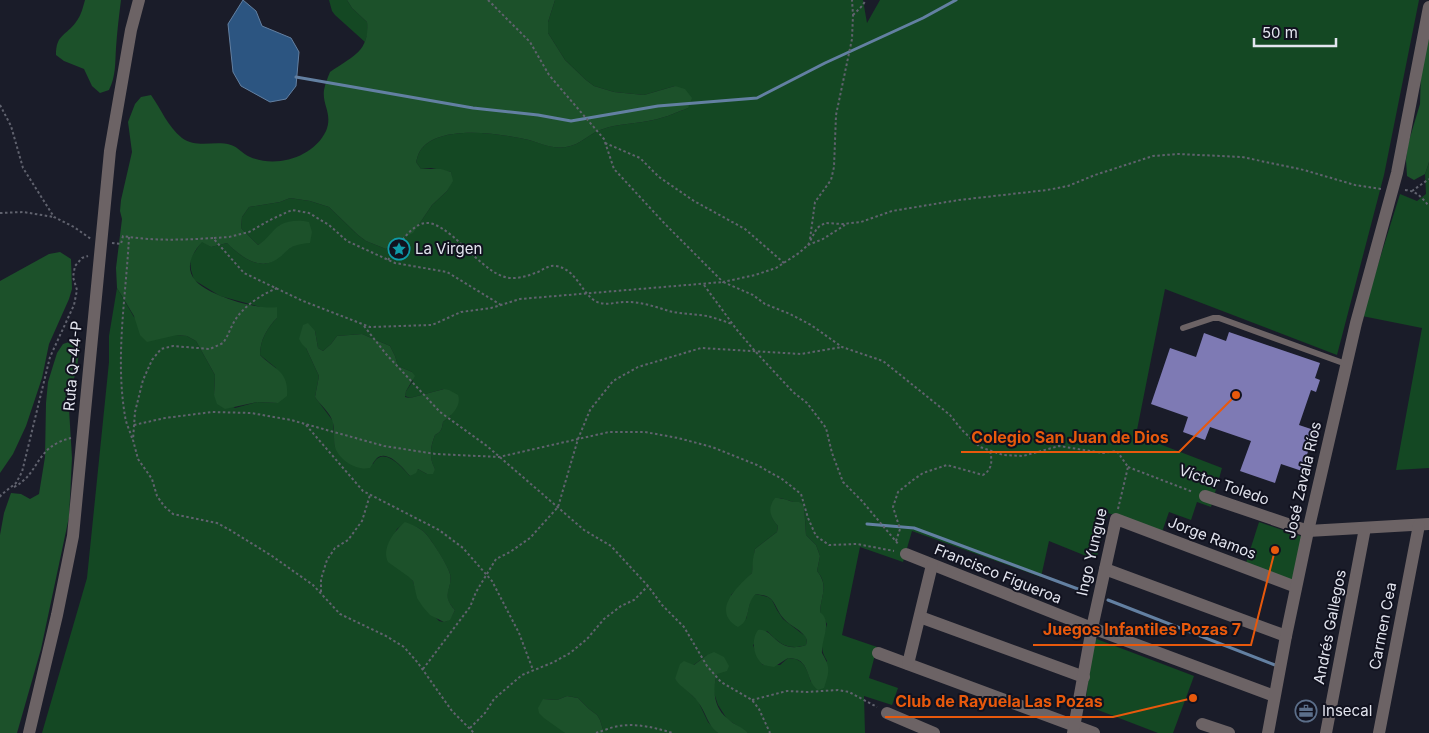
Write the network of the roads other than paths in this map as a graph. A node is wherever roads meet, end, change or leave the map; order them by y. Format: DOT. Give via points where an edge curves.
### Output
graph roads {
  1 [pos="139,0"];
  2 [pos="1429,7"];
  3 [pos="1182,328"];
  4 [pos="1346,364"];
  5 [pos="1205,496"];
  6 [pos="1116,519"];
  7 [pos="1424,524"];
  8 [pos="1365,528"];
  9 [pos="1308,532"];
  10 [pos="906,554"];
  11 [pos="932,565"];
  12 [pos="1105,569"];
  13 [pos="1296,588"];
  14 [pos="920,616"];
  15 [pos="1092,628"];
  16 [pos="1286,636"];
  17 [pos="878,654"];
  18 [pos="908,664"];
  19 [pos="1084,677"];
  20 [pos="1274,696"];
  21 [pos="887,713"];
  22 [pos="1202,724"];
  23 [pos="1074,729"];
  24 [pos="932,732"];
  25 [pos="29,733"];
  26 [pos="1094,733"];
  27 [pos="1229,733"];
  28 [pos="1268,733"];
  29 [pos="1326,733"];
  30 [pos="1379,733"];
  1 -- 25 [label="street, Ruta Q-44-P" via="110,152 73,536 58,615"];
  2 -- 4 [label="street, José Zavala Ríos" via="1392,189"];
  3 -- 4 [label="lane" via="1219,318"];
  4 -- 9 [label="street, José Zavala Ríos"];
  5 -- 9 [label="street, Víctor Toledo"];
  6 -- 12 [label="street, Ingo Yungue"];
  6 -- 13 [label="street, Jorge Ramos"];
  7 -- 8 [label="street, Víctor Toledo"];
  7 -- 30 [label="street, Carmen Cea"];
  8 -- 9 [label="street, Víctor Toledo"];
  8 -- 29 [label="street, Andrés Gallegos"];
  9 -- 13 [label="street, José Zavala Ríos"];
  10 -- 11 [label="street, Francisco Figueroa"];
  11 -- 14 [label="street"];
  11 -- 15 [label="street, Francisco Figueroa"];
  12 -- 15 [label="street, Ingo Yungue"];
  12 -- 16 [label="street"];
  13 -- 16 [label="street, José Zavala Ríos"];
  14 -- 18 [label="street"];
  14 -- 19 [label="street"];
  15 -- 19 [label="street, Ingo Yungue"];
  15 -- 20 [label="street, Francisco Figueroa"];
  16 -- 20 [label="street, José Zavala Ríos"];
  17 -- 18 [label="street"];
  18 -- 23 [label="street"];
  19 -- 23 [label="street, Ingo Yungue"];
  20 -- 28 [label="street, José Zavala Ríos"];
  21 -- 24 [label="street"];
  22 -- 27 [label="street"];
  23 -- 26 [label="street"];
}
